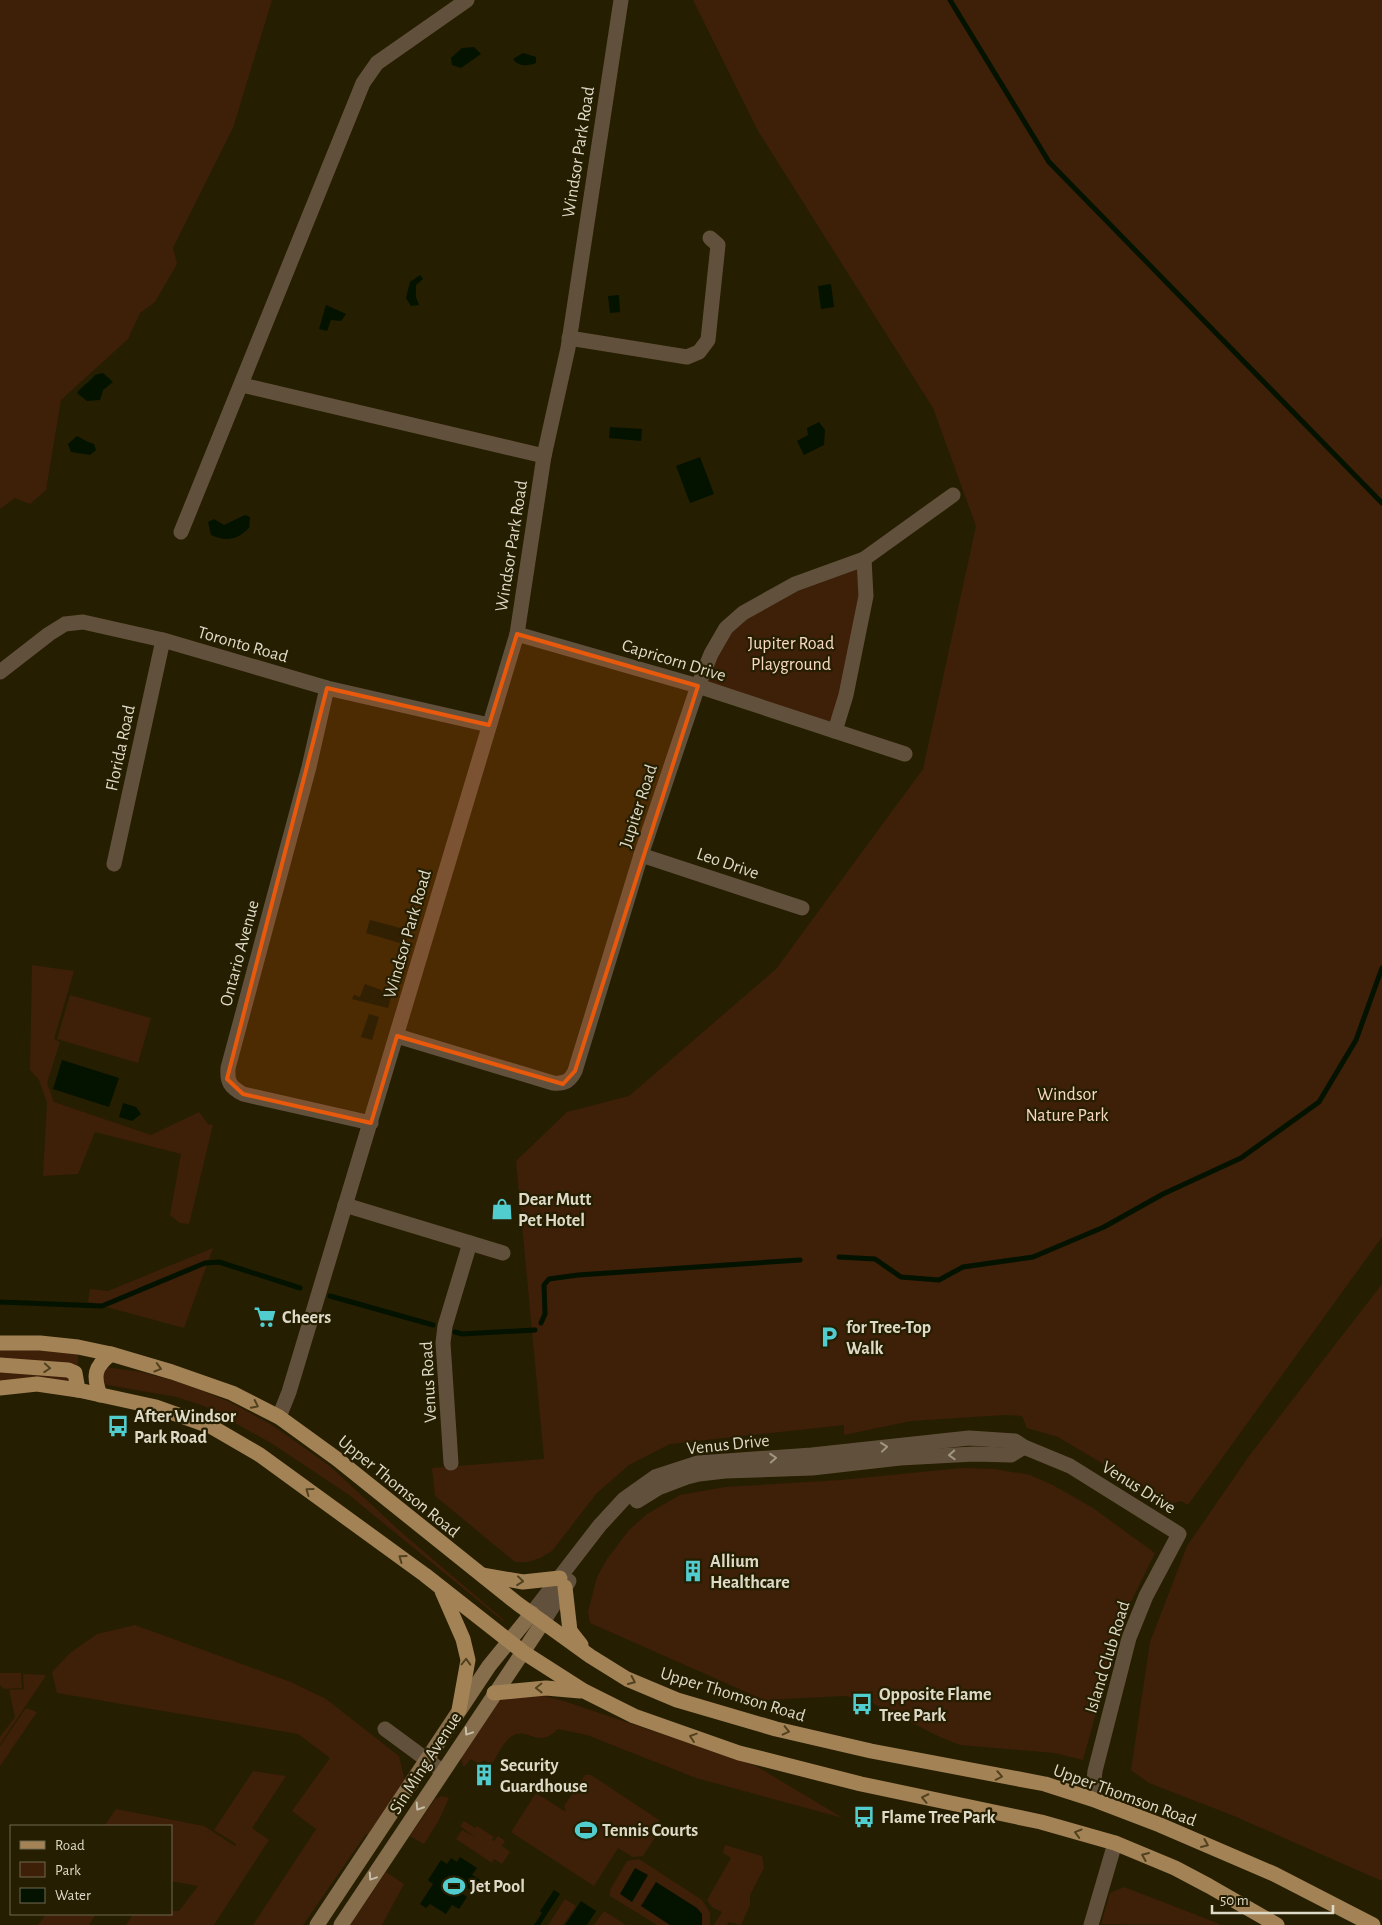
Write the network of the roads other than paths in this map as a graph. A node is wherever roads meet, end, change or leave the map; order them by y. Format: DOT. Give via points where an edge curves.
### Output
graph roads {
  1 [pos="467,0"];
  2 [pos="621,0"];
  3 [pos="710,238"];
  4 [pos="569,338"];
  5 [pos="242,385"];
  6 [pos="544,456"];
  7 [pos="952,495"];
  8 [pos="181,532"];
  9 [pos="864,559"];
  10 [pos="517,634"];
  11 [pos="163,640"];
  12 [pos="0,672"];
  13 [pos="698,686"];
  14 [pos="327,688"];
  15 [pos="489,725"];
  16 [pos="835,731"];
  17 [pos="905,754"];
  18 [pos="642,855"];
  19 [pos="114,864"];
  20 [pos="802,908"];
  21 [pos="397,1036"];
  22 [pos="371,1123"];
  23 [pos="345,1205"];
  24 [pos="470,1243"];
  25 [pos="503,1253"];
  26 [pos="0,1343"];
  27 [pos="111,1354"];
  28 [pos="0,1365"];
  29 [pos="0,1388"];
  30 [pos="78,1390"];
  31 [pos="100,1395"];
  32 [pos="279,1416"];
  33 [pos="452,1464"];
  34 [pos="1179,1534"];
  35 [pos="481,1575"];
  36 [pos="562,1583"];
  37 [pos="440,1588"];
  38 [pos="537,1618"];
  39 [pos="510,1642"];
  40 [pos="523,1652"];
  41 [pos="590,1656"];
  42 [pos="584,1691"];
  43 [pos="494,1693"];
  44 [pos="459,1710"];
  45 [pos="385,1729"];
  46 [pos="427,1760"];
  47 [pos="442,1771"];
  48 [pos="1092,1798"];
  49 [pos="1115,1843"];
  50 [pos="317,1925"];
  51 [pos="341,1925"];
  52 [pos="1091,1925"];
  53 [pos="1277,1925"];
  54 [pos="1373,1925"];
  1 -- 5 [label="street" via="377,63 369,73"];
  2 -- 4 [label="street, Windsor Park Road"];
  3 -- 4 [label="street" via="718,245 708,340 699,352 687,357"];
  4 -- 6 [label="street, Windsor Park Road"];
  5 -- 6 [label="street"];
  5 -- 8 [label="street"];
  6 -- 10 [label="street, Windsor Park Road"];
  7 -- 9 [label="street, Jupiter Road"];
  9 -- 13 [label="street, Jupiter Road" via="795,584 743,613 726,628"];
  9 -- 16 [label="street" via="866,596 846,695"];
  10 -- 13 [label="street, Capricorn Drive"];
  10 -- 15 [label="street, Windsor Park Road"];
  11 -- 12 [label="street, Toronto Road" via="83,622 66,624"];
  11 -- 14 [label="street, Toronto Road"];
  11 -- 19 [label="street, Florida Road"];
  13 -- 16 [label="street, Capricorn Drive"];
  13 -- 18 [label="street, Jupiter Road"];
  14 -- 15 [label="street, Toronto Road"];
  14 -- 22 [label="street, Ontario Avenue" via="227,1079 243,1094"];
  15 -- 21 [label="street, Windsor Park Road"];
  16 -- 17 [label="street, Capricorn Drive"];
  18 -- 20 [label="street, Leo Drive"];
  18 -- 21 [label="street, Jupiter Road" via="570,1080 563,1084 553,1083"];
  21 -- 22 [label="street, Windsor Park Road"];
  22 -- 23 [label="street, Windsor Park Road"];
  23 -- 24 [label="street"];
  23 -- 32 [label="street, Windsor Park Road"];
  24 -- 25 [label="street"];
  24 -- 33 [label="street, Venus Road" via="445,1326 443,1343"];
  26 -- 27 [label="main road, Upper Thomson Road" via="40,1342"];
  27 -- 31 [label="main road" via="96,1371"];
  27 -- 32 [label="main road, Upper Thomson Road, one-way" via="232,1393"];
  28 -- 30 [label="main road, one-way" via="68,1370 75,1373"];
  29 -- 30 [label="main road" via="37,1384"];
  30 -- 31 [label="main road"];
  37 -- 31 [label="main road, one-way" via="260,1455 212,1427 156,1407"];
  32 -- 35 [label="main road, Upper Thomson Road"];
  34 -- 36 [label="street, Venus Drive" via="1070,1466 1015,1441 969,1438 812,1455 698,1463 655,1477 600,1525"];
  34 -- 48 [label="street, Island Club Road" via="1146,1596 1129,1638 1095,1771"];
  35 -- 36 [label="main road, one-way" via="523,1582"];
  35 -- 38 [label="main road, Upper Thomson Road"];
  36 -- 38 [label="street, Venus Drive"];
  36 -- 41 [label="main road" via="570,1630"];
  37 -- 39 [label="main road"];
  44 -- 37 [label="main road, one-way" via="468,1660 463,1639"];
  38 -- 39 [label="main road, Venus Drive"];
  38 -- 40 [label="main road, Sin Ming Avenue"];
  38 -- 41 [label="main road, Upper Thomson Road"];
  39 -- 40 [label="main road"];
  39 -- 44 [label="main road, Sin Ming Avenue"];
  40 -- 42 [label="main road"];
  40 -- 43 [label="main road, Sin Ming Avenue"];
  41 -- 48 [label="main road, Upper Thomson Road, one-way" via="627,1678 676,1700 776,1729 871,1751 1045,1784"];
  42 -- 43 [label="main road, one-way" via="546,1688"];
  49 -- 42 [label="main road, one-way" via="1041,1822 861,1784 739,1753 634,1716"];
  43 -- 47 [label="main road, Sin Ming Avenue, one-way"];
  44 -- 46 [label="main road, Sin Ming Avenue"];
  45 -- 46 [label="street"];
  46 -- 47 [label="street"];
  46 -- 50 [label="main road, Sin Ming Avenue"];
  47 -- 51 [label="main road, Sin Ming Avenue, one-way"];
  48 -- 54 [label="main road, Upper Thomson Road, one-way" via="1274,1874"];
  49 -- 52 [label="street"];
  53 -- 49 [label="main road, one-way" via="1183,1873"];
}
